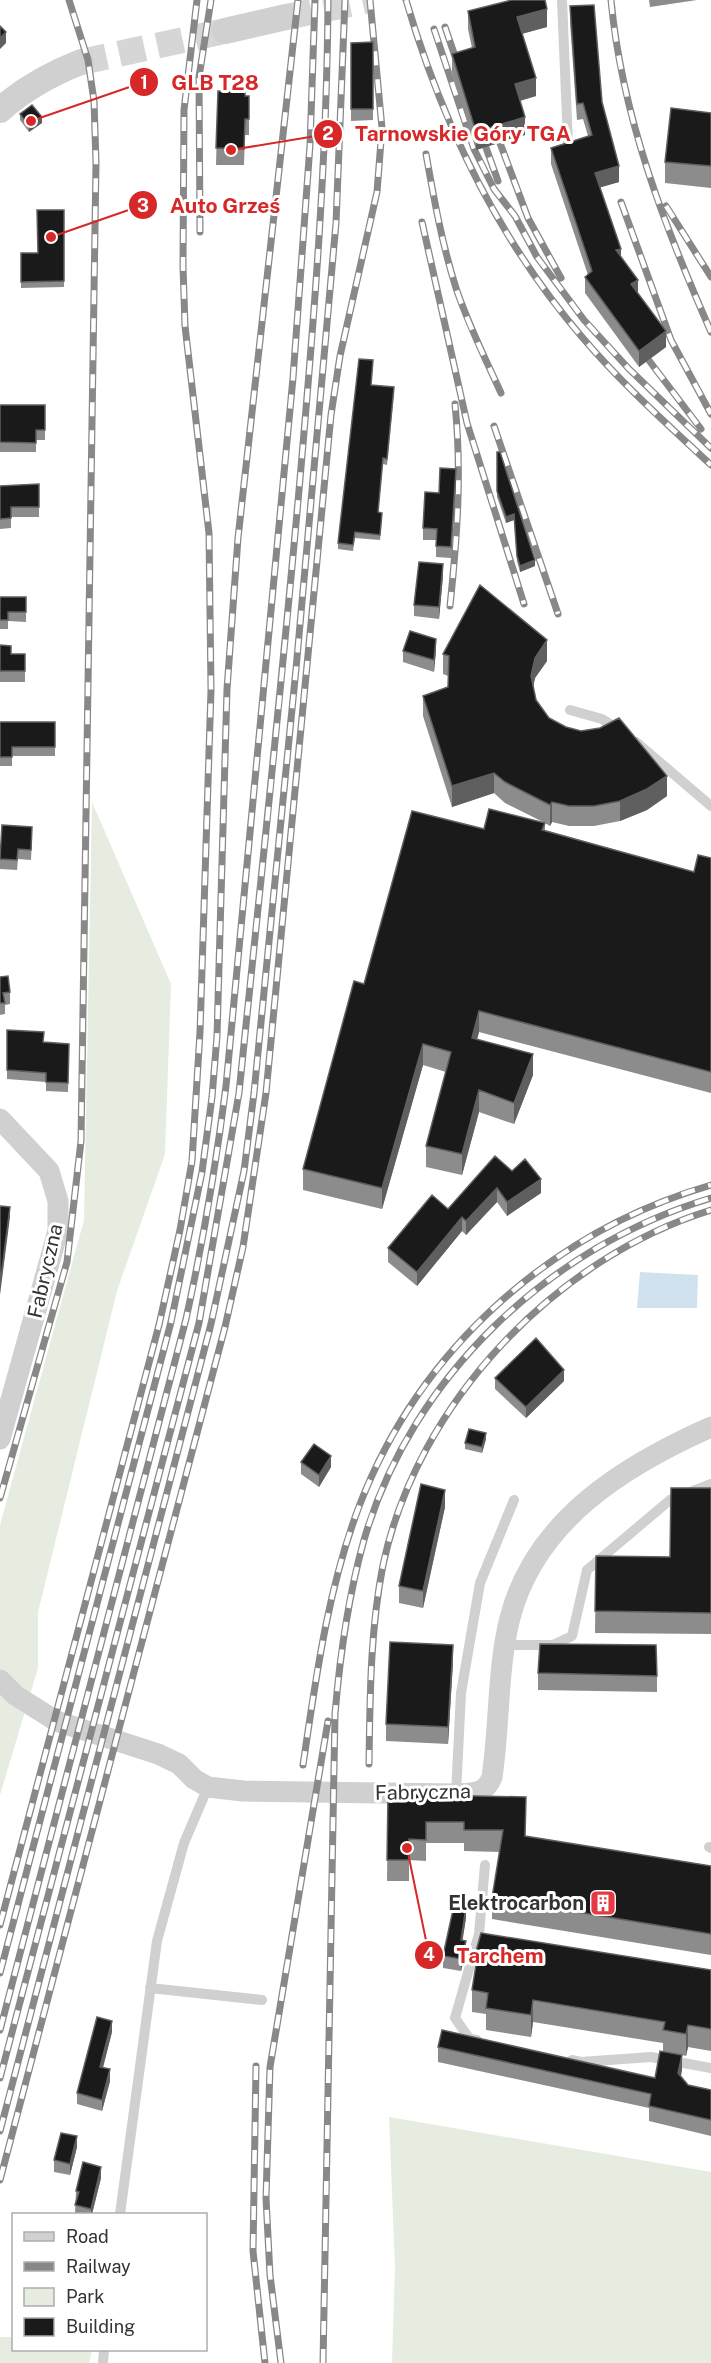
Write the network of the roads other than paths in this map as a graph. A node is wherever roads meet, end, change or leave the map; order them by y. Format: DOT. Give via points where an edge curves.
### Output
graph roads {
  1 [pos="562,0"];
  2 [pos="286,17"];
  3 [pos="225,31"];
  4 [pos="81,62"];
  5 [pos="0,110"];
  6 [pos="568,143"];
  7 [pos="570,710"];
  8 [pos="711,806"];
  9 [pos="0,1119"];
  10 [pos="711,1427"];
  11 [pos="0,1438"];
  12 [pos="711,1484"];
  13 [pos="514,1500"];
  14 [pos="506,1645"];
  15 [pos="0,1680"];
  16 [pos="208,1787"];
  17 [pos="456,1794"];
  18 [pos="485,1865"];
  19 [pos="479,1934"];
  20 [pos="490,1936"];
  21 [pos="150,1988"];
  22 [pos="262,2000"];
  23 [pos="491,2043"];
  24 [pos="558,2057"];
  25 [pos="711,2068"];
  26 [pos="120,2213"];
  1 -- 6 [label="lane"];
  2 -- 3 [label="street"];
  4 -- 5 [label="street" via="49,74"];
  7 -- 8 [label="lane" via="602,719 632,738"];
  9 -- 11 [label="street, Fabryczna" via="49,1171 58,1201 58,1231"];
  10 -- 14 [label="street, Fabryczna" via="639,1461 595,1492 567,1519 543,1548 523,1582 510,1618"];
  12 -- 14 [label="lane" via="670,1500 587,1570 572,1636 553,1645"];
  13 -- 17 [label="lane" via="480,1583 461,1693"];
  14 -- 17 [label="street, Fabryczna" via="492,1777 483,1790"];
  15 -- 16 [label="street" via="34,1709 56,1721 158,1754 179,1764"];
  16 -- 17 [label="street, Fabryczna" via="243,1791"];
  16 -- 21 [label="lane" via="184,1843 157,1941"];
  18 -- 19 [label="lane"];
  19 -- 20 [label="lane"];
  19 -- 23 [label="lane" via="455,2018 469,2038"];
  21 -- 22 [label="lane"];
  21 -- 26 [label="lane"];
  24 -- 25 [label="lane" via="581,2062 651,2057"];
}
